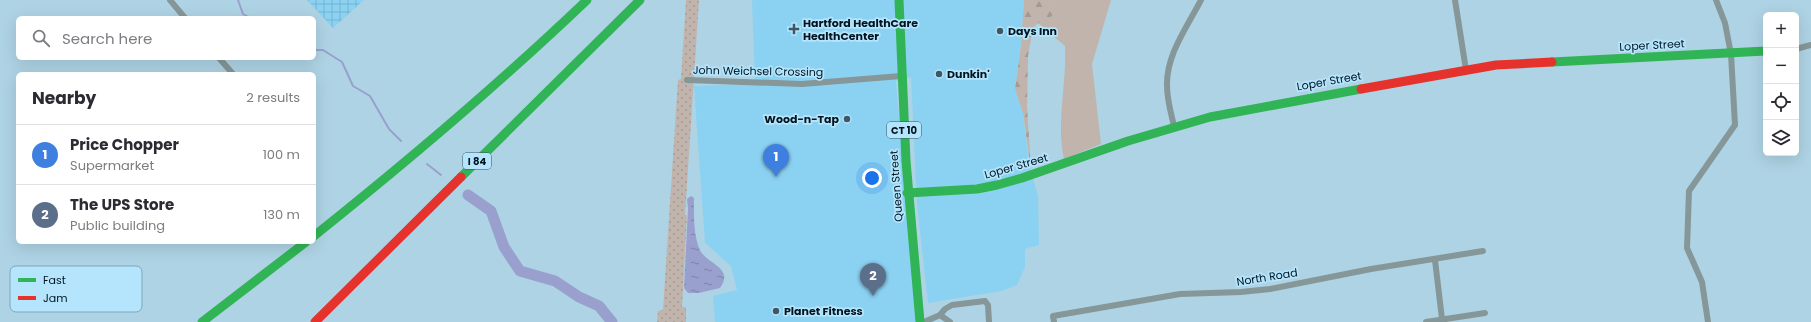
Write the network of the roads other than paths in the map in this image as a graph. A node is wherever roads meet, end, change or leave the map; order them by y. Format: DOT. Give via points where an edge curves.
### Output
graph roads {
  1 [pos="170,0"];
  2 [pos="587,0"];
  3 [pos="640,0"];
  4 [pos="899,0"];
  5 [pos="1201,0"];
  6 [pos="1455,0"];
  7 [pos="1716,0"];
  8 [pos="183,16"];
  9 [pos="1811,46"];
  10 [pos="1799,48"];
  11 [pos="1763,51"];
  12 [pos="1731,54"];
  13 [pos="221,60"];
  14 [pos="1466,70"];
  15 [pos="231,72"];
  16 [pos="901,76"];
  17 [pos="687,80"];
  18 [pos="1174,126"];
  19 [pos="907,193"];
  20 [pos="316,234"];
  21 [pos="303,244"];
  22 [pos="1483,251"];
  23 [pos="1435,260"];
  24 [pos="1485,313"];
  25 [pos="940,315"];
  26 [pos="1053,319"];
  27 [pos="1442,319"];
  28 [pos="202,322"];
  29 [pos="315,322"];
  30 [pos="920,322"];
  31 [pos="924,322"];
  32 [pos="950,322"];
  33 [pos="990,322"];
  34 [pos="1426,322"];
  35 [pos="1708,322"];
  1 -- 8 [label="street"];
  2 -- 20 [label="main road" via="441,132"];
  3 -- 29 [label="main road, I 84"];
  4 -- 16 [label="main road, Queen Street / CT 10"];
  5 -- 18 [label="street" via="1177,45 1169,68 1167,90"];
  6 -- 14 [label="street"];
  7 -- 12 [label="street" via="1725,23"];
  9 -- 10 [label="street"];
  11 -- 12 [label="main road, Loper Street"];
  12 -- 14 [label="main road, Loper Street" via="1496,65"];
  12 -- 35 [label="street" via="1735,125 1689,191 1686,248 1702,282"];
  13 -- 15 [label="street"];
  14 -- 18 [label="main road, Loper Street" via="1290,101"];
  16 -- 17 [label="street, John Weichsel Crossing" via="802,84"];
  16 -- 19 [label="main road, Queen Street / CT 10"];
  18 -- 19 [label="main road, Loper Street" via="1001,184 977,189"];
  19 -- 30 [label="main road, Queen Street / CT 10"];
  21 -- 28 [label="main road"];
  22 -- 23 [label="street, North Road"];
  23 -- 26 [label="street, North Road" via="1371,269 1270,289 1180,294"];
  23 -- 27 [label="street"];
  24 -- 27 [label="street"];
  25 -- 31 [label="street"];
  25 -- 32 [label="street"];
  25 -- 33 [label="street" via="952,305 985,300"];
  27 -- 34 [label="street"];
}
